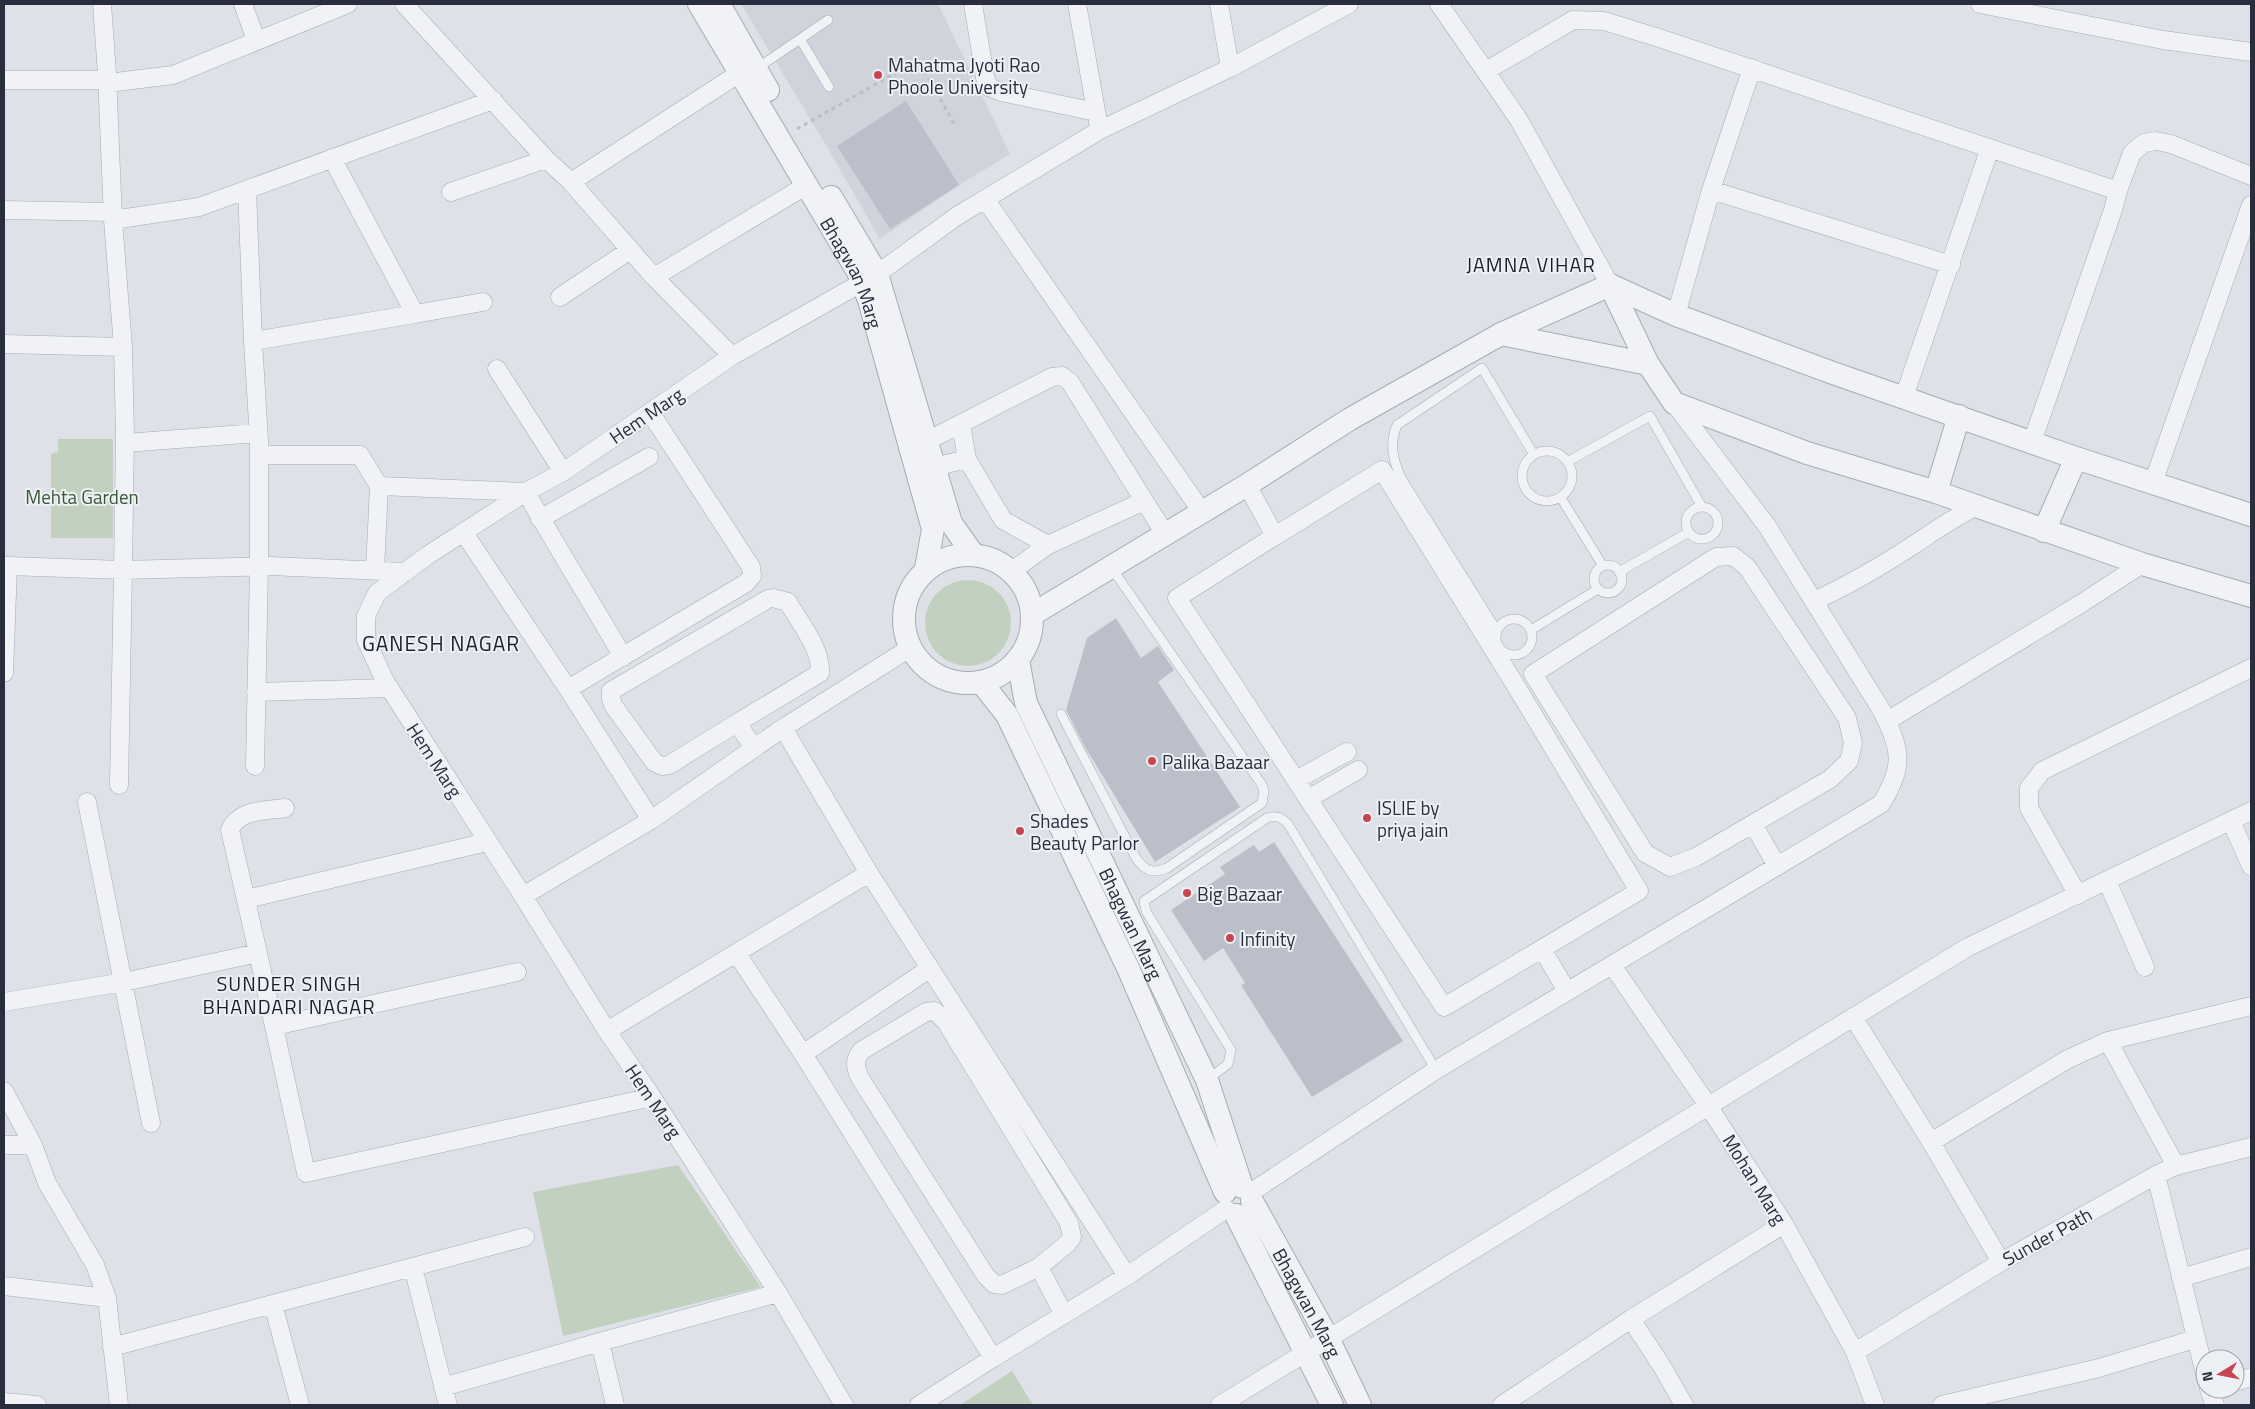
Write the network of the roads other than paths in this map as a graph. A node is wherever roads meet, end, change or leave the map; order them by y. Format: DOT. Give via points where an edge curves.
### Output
graph roads {
  1 [pos="102,4"];
  2 [pos="243,4"];
  3 [pos="348,4"];
  4 [pos="404,4"];
  5 [pos="699,4"];
  6 [pos="719,4"];
  7 [pos="973,4"];
  8 [pos="1077,4"];
  9 [pos="1219,4"];
  10 [pos="1439,4"];
  11 [pos="1980,4"];
  12 [pos="1344,5"];
  13 [pos="2056,11"];
  14 [pos="828,20"];
  15 [pos="800,39"];
  16 [pos="256,40"];
  17 [pos="2251,52"];
  18 [pos="750,68"];
  19 [pos="1230,68"];
  20 [pos="1752,68"];
  21 [pos="1486,71"];
  22 [pos="4,80"];
  23 [pos="107,81"];
  24 [pos="829,87"];
  25 [pos="493,100"];
  26 [pos="1096,112"];
  27 [pos="1100,130"];
  28 [pos="1990,148"];
  29 [pos="332,158"];
  30 [pos="546,159"];
  31 [pos="2251,176"];
  32 [pos="571,182"];
  33 [pos="807,185"];
  34 [pos="247,190"];
  35 [pos="1711,190"];
  36 [pos="2118,191"];
  37 [pos="451,192"];
  38 [pos="985,199"];
  39 [pos="2251,205"];
  40 [pos="4,210"];
  41 [pos="113,216"];
  42 [pos="630,250"];
  43 [pos="1951,265"];
  44 [pos="654,277"];
  45 [pos="870,278"];
  46 [pos="1610,285"];
  47 [pos="560,297"];
  48 [pos="483,302"];
  49 [pos="415,314"];
  50 [pos="1676,315"];
  51 [pos="1501,334"];
  52 [pos="253,341"];
  53 [pos="4,344"];
  54 [pos="123,346"];
  55 [pos="732,356"];
  56 [pos="1478,359"];
  57 [pos="1648,364"];
  58 [pos="497,369"];
  59 [pos="1904,397"];
  60 [pos="1674,403"];
  61 [pos="650,412"];
  62 [pos="1959,416"];
  63 [pos="961,424"];
  64 [pos="258,433"];
  65 [pos="927,441"];
  66 [pos="2032,442"];
  67 [pos="125,443"];
  68 [pos="1534,454"];
  69 [pos="259,455"];
  70 [pos="649,457"];
  71 [pos="2076,458"];
  72 [pos="967,459"];
  73 [pos="1568,462"];
  74 [pos="934,466"];
  75 [pos="563,472"];
  76 [pos="2153,483"];
  77 [pos="1247,485"];
  78 [pos="379,486"];
  79 [pos="526,492"];
  80 [pos="1936,492"];
  81 [pos="1561,498"];
  82 [pos="1144,501"];
  83 [pos="1702,506"];
  84 [pos="1975,507"];
  85 [pos="1202,512"];
  86 [pos="2251,515"];
  87 [pos="540,519"];
  88 [pos="2044,531"];
  89 [pos="1689,532"];
  90 [pos="464,533"];
  91 [pos="1165,534"];
  92 [pos="1275,536"];
  93 [pos="1048,545"];
  94 [pos="974,554"];
  95 [pos="2142,564"];
  96 [pos="6,566"];
  97 [pos="259,566"];
  98 [pos="1603,566"];
  99 [pos="1110,567"];
  100 [pos="926,568"];
  101 [pos="123,570"];
  102 [pos="375,570"];
  103 [pos="1012,571"];
  104 [pos="406,572"];
  105 [pos="1619,572"];
  106 [pos="1598,589"];
  107 [pos="2251,596"];
  108 [pos="1814,601"];
  109 [pos="1033,614"];
  110 [pos="1531,630"];
  111 [pos="1498,631"];
  112 [pos="910,648"];
  113 [pos="623,657"];
  114 [pos="1018,660"];
  115 [pos="2251,668"];
  116 [pos="4,672"];
  117 [pos="981,682"];
  118 [pos="389,688"];
  119 [pos="568,689"];
  120 [pos="256,692"];
  121 [pos="1061,714"];
  122 [pos="1887,721"];
  123 [pos="737,723"];
  124 [pos="783,728"];
  125 [pos="754,748"];
  126 [pos="1347,752"];
  127 [pos="255,766"];
  128 [pos="1358,770"];
  129 [pos="1296,780"];
  130 [pos="119,785"];
  131 [pos="1308,798"];
  132 [pos="88,802"];
  133 [pos="285,808"];
  134 [pos="2251,812"];
  135 [pos="651,820"];
  136 [pos="2231,821"];
  137 [pos="1753,824"];
  138 [pos="487,842"];
  139 [pos="1777,866"];
  140 [pos="2251,866"];
  141 [pos="869,873"];
  142 [pos="2107,881"];
  143 [pos="2078,895"];
  144 [pos="523,896"];
  145 [pos="247,899"];
  146 [pos="1542,949"];
  147 [pos="258,953"];
  148 [pos="737,954"];
  149 [pos="1612,965"];
  150 [pos="2145,967"];
  151 [pos="929,969"];
  152 [pos="517,972"];
  153 [pos="124,982"];
  154 [pos="1567,991"];
  155 [pos="4,1002"];
  156 [pos="2251,1006"];
  157 [pos="1853,1016"];
  158 [pos="275,1026"];
  159 [pos="607,1031"];
  160 [pos="2108,1042"];
  161 [pos="803,1054"];
  162 [pos="1436,1070"];
  163 [pos="1207,1080"];
  164 [pos="4,1091"];
  165 [pos="652,1097"];
  166 [pos="1709,1107"];
  167 [pos="151,1123"];
  168 [pos="1931,1142"];
  169 [pos="4,1145"];
  170 [pos="33,1145"];
  171 [pos="2251,1147"];
  172 [pos="2176,1166"];
  173 [pos="2156,1175"];
  174 [pos="1238,1199"];
  175 [pos="1784,1224"];
  176 [pos="525,1237"];
  177 [pos="2251,1257"];
  178 [pos="2001,1262"];
  179 [pos="413,1267"];
  180 [pos="1039,1267"];
  181 [pos="1127,1276"];
  182 [pos="2181,1278"];
  183 [pos="4,1286"];
  184 [pos="778,1293"];
  185 [pos="107,1298"];
  186 [pos="273,1304"];
  187 [pos="1064,1315"];
  188 [pos="1632,1319"];
  189 [pos="2195,1339"];
  190 [pos="1329,1340"];
  191 [pos="600,1342"];
  192 [pos="112,1347"];
  193 [pos="2198,1349"];
  194 [pos="1306,1351"];
  195 [pos="1855,1352"];
  196 [pos="993,1358"];
  197 [pos="443,1387"];
  198 [pos="1524,1400"];
  199 [pos="4,1402"];
  200 [pos="37,1405"];
  201 [pos="119,1405"];
  202 [pos="300,1405"];
  203 [pos="448,1405"];
  204 [pos="615,1405"];
  205 [pos="844,1405"];
  206 [pos="919,1405"];
  207 [pos="1220,1405"];
  208 [pos="1332,1405"];
  209 [pos="1360,1405"];
  210 [pos="1502,1405"];
  211 [pos="1684,1405"];
  212 [pos="1875,1405"];
  213 [pos="1942,1405"];
  1 -- 23 [label="street"];
  2 -- 16 [label="street"];
  3 -- 16 [label="street"];
  4 -- 25 [label="street"];
  5 -- 18 [label="street, Bhagwan Marg"];
  6 -- 18 [label="street, Bhagwan Marg"];
  7 -- 26 [label="street" via="989,87"];
  8 -- 26 [label="street"];
  9 -- 19 [label="street"];
  10 -- 21 [label="street"];
  11 -- 13 [label="street"];
  12 -- 19 [label="street, Hem Marg"];
  13 -- 17 [label="street" via="2163,40"];
  14 -- 15 [label="lane"];
  15 -- 18 [label="lane"];
  15 -- 24 [label="lane"];
  16 -- 23 [label="street" via="173,75"];
  18 -- 32 [label="street"];
  18 -- 33 [label="street, Bhagwan Marg"];
  18 -- 45 [label="street, Bhagwan Marg" via="792,132"];
  19 -- 27 [label="street, Hem Marg"];
  20 -- 21 [label="street" via="1604,21 1573,20"];
  20 -- 28 [label="street"];
  20 -- 35 [label="street"];
  21 -- 46 [label="street" via="1519,120"];
  22 -- 23 [label="street"];
  23 -- 41 [label="street"];
  25 -- 29 [label="street"];
  25 -- 30 [label="street"];
  26 -- 27 [label="street"];
  27 -- 38 [label="street, Hem Marg"];
  28 -- 36 [label="street"];
  28 -- 43 [label="street"];
  29 -- 34 [label="street"];
  29 -- 49 [label="street"];
  30 -- 32 [label="street"];
  30 -- 37 [label="street"];
  31 -- 36 [label="street" via="2156,141 2144,143 2132,153"];
  32 -- 42 [label="street"];
  33 -- 44 [label="street"];
  33 -- 45 [label="street, Bhagwan Marg"];
  34 -- 41 [label="street" via="198,207"];
  34 -- 52 [label="street"];
  35 -- 43 [label="street"];
  35 -- 50 [label="street"];
  36 -- 66 [label="street"];
  38 -- 45 [label="street, Hem Marg"];
  38 -- 85 [label="street"];
  39 -- 76 [label="street"];
  40 -- 41 [label="street"];
  41 -- 54 [label="street"];
  42 -- 44 [label="street"];
  42 -- 47 [label="street"];
  43 -- 59 [label="street"];
  44 -- 55 [label="street"];
  45 -- 55 [label="street, Hem Marg"];
  45 -- 65 [label="street, Bhagwan Marg"];
  45 -- 100 [label="street, Bhagwan Marg" via="870,300 934,529"];
  46 -- 50 [label="street"];
  46 -- 51 [label="street"];
  46 -- 57 [label="street"];
  48 -- 49 [label="street"];
  49 -- 52 [label="street"];
  50 -- 59 [label="street"];
  51 -- 56 [label="street"];
  51 -- 57 [label="street"];
  52 -- 64 [label="street"];
  53 -- 54 [label="street"];
  54 -- 67 [label="street"];
  55 -- 61 [label="street, Hem Marg"];
  56 -- 68 [label="lane"];
  56 -- 77 [label="street" via="1350,419"];
  56 -- 111 [label="lane" via="1398,425 1392,451 1401,478"];
  57 -- 60 [label="street"];
  58 -- 75 [label="street"];
  59 -- 62 [label="street"];
  60 -- 80 [label="street" via="1808,453"];
  60 -- 108 [label="street" via="1767,526"];
  61 -- 75 [label="street, Hem Marg"];
  61 -- 113 [label="street" via="751,567 752,576 746,583"];
  62 -- 66 [label="street"];
  62 -- 80 [label="street"];
  63 -- 65 [label="street"];
  63 -- 72 [label="street"];
  63 -- 82 [label="street" via="1052,377 1062,376 1070,382"];
  64 -- 67 [label="street"];
  64 -- 69 [label="street"];
  65 -- 74 [label="street, Bhagwan Marg"];
  66 -- 71 [label="street"];
  67 -- 101 [label="street"];
  68 -- 73 [label="lane" via="1548,451"];
  68 -- 81 [label="lane" via="1523,466 1525,490 1538,500"];
  69 -- 78 [label="street" via="360,455"];
  69 -- 97 [label="street"];
  70 -- 87 [label="street"];
  71 -- 76 [label="street"];
  71 -- 88 [label="street"];
  72 -- 74 [label="street"];
  72 -- 93 [label="street" via="1003,520"];
  73 -- 81 [label="lane" via="1571,485"];
  73 -- 83 [label="lane" via="1650,416"];
  74 -- 94 [label="street, Bhagwan Marg" via="951,523"];
  75 -- 79 [label="street, Hem Marg"];
  76 -- 86 [label="street"];
  77 -- 85 [label="street"];
  77 -- 92 [label="street"];
  78 -- 79 [label="street"];
  78 -- 102 [label="street"];
  79 -- 87 [label="street"];
  79 -- 90 [label="street, Hem Marg"];
  80 -- 84 [label="street"];
  81 -- 98 [label="lane"];
  82 -- 91 [label="street"];
  82 -- 93 [label="street"];
  83 -- 89 [label="lane" via="1687,517"];
  83 -- 89 [label="lane" via="1716,514 1717,530 1703,539"];
  84 -- 88 [label="street"];
  84 -- 108 [label="street"];
  85 -- 91 [label="street"];
  87 -- 113 [label="street"];
  88 -- 95 [label="street"];
  89 -- 105 [label="lane"];
  90 -- 104 [label="street, Hem Marg"];
  90 -- 119 [label="street"];
  91 -- 99 [label="street"];
  92 -- 129 [label="street" via="1177,598"];
  92 -- 146 [label="street" via="1382,470 1639,890"];
  93 -- 103 [label="street"];
  94 -- 100 [label="street" via="951,556"];
  94 -- 103 [label="street" via="987,556"];
  95 -- 107 [label="street"];
  95 -- 122 [label="street"];
  96 -- 101 [label="street"];
  96 -- 116 [label="street"];
  97 -- 101 [label="street"];
  97 -- 102 [label="street"];
  97 -- 120 [label="street"];
  98 -- 105 [label="lane" via="1610,565"];
  98 -- 106 [label="lane" via="1594,576"];
  99 -- 109 [label="street"];
  99 -- 121 [label="lane" via="1259,780 1264,791 1262,803 1168,868 1148,871 1136,858"];
  100 -- 112 [label="street" via="911,588 903,618"];
  101 -- 130 [label="street"];
  102 -- 104 [label="street"];
  103 -- 109 [label="street" via="1026,589"];
  104 -- 118 [label="street, Hem Marg" via="377,593 366,616 366,640"];
  105 -- 106 [label="lane" via="1622,581 1618,589 1610,593"];
  106 -- 110 [label="lane"];
  108 -- 122 [label="street"];
  109 -- 114 [label="street" via="1030,637"];
  110 -- 111 [label="lane" via="1524,622 1514,619 1503,622"];
  110 -- 111 [label="lane" via="1532,642 1518,654 1501,649 1496,637"];
  112 -- 117 [label="street" via="917,660 930,671 959,683"];
  112 -- 124 [label="street"];
  113 -- 119 [label="street"];
  114 -- 117 [label="street" via="1002,674"];
  114 -- 163 [label="street, Bhagwan Marg" via="1026,703"];
  115 -- 143 [label="street" via="2042,770 2029,788 2029,808"];
  117 -- 174 [label="street, Bhagwan Marg" via="1007,715"];
  118 -- 120 [label="street"];
  118 -- 138 [label="street, Hem Marg"];
  119 -- 135 [label="street"];
  120 -- 127 [label="street"];
  122 -- 139 [label="street" via="1898,752 1897,774 1881,804"];
  123 -- 123 [label="street" via="662,766 654,762 613,705 611,691 768,599 788,602 814,648 821,666 820,673"];
  123 -- 125 [label="street"];
  124 -- 125 [label="street"];
  124 -- 141 [label="street"];
  125 -- 135 [label="street"];
  126 -- 129 [label="street"];
  128 -- 131 [label="street"];
  129 -- 131 [label="street"];
  131 -- 146 [label="street" via="1444,1007"];
  132 -- 153 [label="street"];
  133 -- 145 [label="street" via="241,815 230,830"];
  134 -- 136 [label="street"];
  135 -- 144 [label="street"];
  136 -- 140 [label="street"];
  136 -- 142 [label="street"];
  137 -- 137 [label="street" via="1696,857 1670,867 1645,853 1533,674 1716,557 1733,556 1747,567 1847,718 1853,743 1849,761 1830,779"];
  137 -- 139 [label="street"];
  138 -- 144 [label="street, Hem Marg"];
  138 -- 145 [label="street"];
  139 -- 149 [label="street"];
  141 -- 148 [label="street"];
  141 -- 151 [label="street"];
  142 -- 143 [label="street"];
  142 -- 150 [label="street"];
  143 -- 157 [label="street" via="1968,947"];
  144 -- 159 [label="street, Hem Marg"];
  145 -- 147 [label="street"];
  146 -- 154 [label="street"];
  147 -- 153 [label="street"];
  147 -- 158 [label="street"];
  148 -- 159 [label="street"];
  148 -- 161 [label="street"];
  149 -- 154 [label="street"];
  149 -- 166 [label="street, Mohan Marg"];
  151 -- 161 [label="street"];
  151 -- 181 [label="street"];
  152 -- 158 [label="street"];
  153 -- 155 [label="street"];
  153 -- 167 [label="street"];
  154 -- 162 [label="street"];
  156 -- 160 [label="street"];
  157 -- 166 [label="street"];
  157 -- 168 [label="street"];
  158 -- 165 [label="street" via="306,1173"];
  159 -- 165 [label="street, Hem Marg"];
  160 -- 168 [label="street" via="2068,1059"];
  160 -- 172 [label="street"];
  161 -- 196 [label="street"];
  162 -- 163 [label="lane" via="1288,824 1273,816 1144,901 1146,911 1231,1050 1228,1064"];
  162 -- 174 [label="street"];
  163 -- 174 [label="street, Bhagwan Marg"];
  164 -- 170 [label="street"];
  165 -- 184 [label="street, Hem Marg"];
  166 -- 175 [label="street, Mohan Marg"];
  166 -- 190 [label="street"];
  168 -- 178 [label="street"];
  169 -- 170 [label="street"];
  170 -- 185 [label="street" via="48,1183 95,1265"];
  171 -- 172 [label="street, Sunder Path"];
  172 -- 173 [label="street, Sunder Path"];
  173 -- 178 [label="street, Sunder Path"];
  173 -- 182 [label="street"];
  174 -- 181 [label="street"];
  174 -- 190 [label="street, Bhagwan Marg"];
  174 -- 194 [label="street, Bhagwan Marg"];
  175 -- 188 [label="street"];
  175 -- 195 [label="street, Mohan Marg"];
  176 -- 179 [label="street"];
  177 -- 182 [label="street"];
  178 -- 195 [label="street, Sunder Path"];
  179 -- 186 [label="street"];
  179 -- 197 [label="street"];
  180 -- 180 [label="street" via="1002,1285 994,1284 986,1276 860,1078 855,1059 861,1051 926,1012 936,1011 946,1022 1068,1223 1072,1237"];
  180 -- 187 [label="street"];
  181 -- 187 [label="street"];
  182 -- 189 [label="street"];
  183 -- 185 [label="street"];
  184 -- 191 [label="street"];
  184 -- 205 [label="street, Hem Marg"];
  185 -- 192 [label="street"];
  186 -- 192 [label="street"];
  186 -- 202 [label="street"];
  187 -- 196 [label="street"];
  188 -- 198 [label="street"];
  188 -- 211 [label="street"];
  189 -- 193 [label="street"];
  189 -- 213 [label="street" via="2099,1368"];
  190 -- 194 [label="street"];
  190 -- 209 [label="street, Bhagwan Marg"];
  191 -- 197 [label="street"];
  191 -- 204 [label="street"];
  192 -- 201 [label="street"];
  194 -- 207 [label="street"];
  194 -- 208 [label="street, Bhagwan Marg"];
  195 -- 212 [label="street, Mohan Marg"];
  196 -- 206 [label="street"];
  197 -- 203 [label="street"];
  198 -- 210 [label="street"];
  199 -- 200 [label="street"];
}
